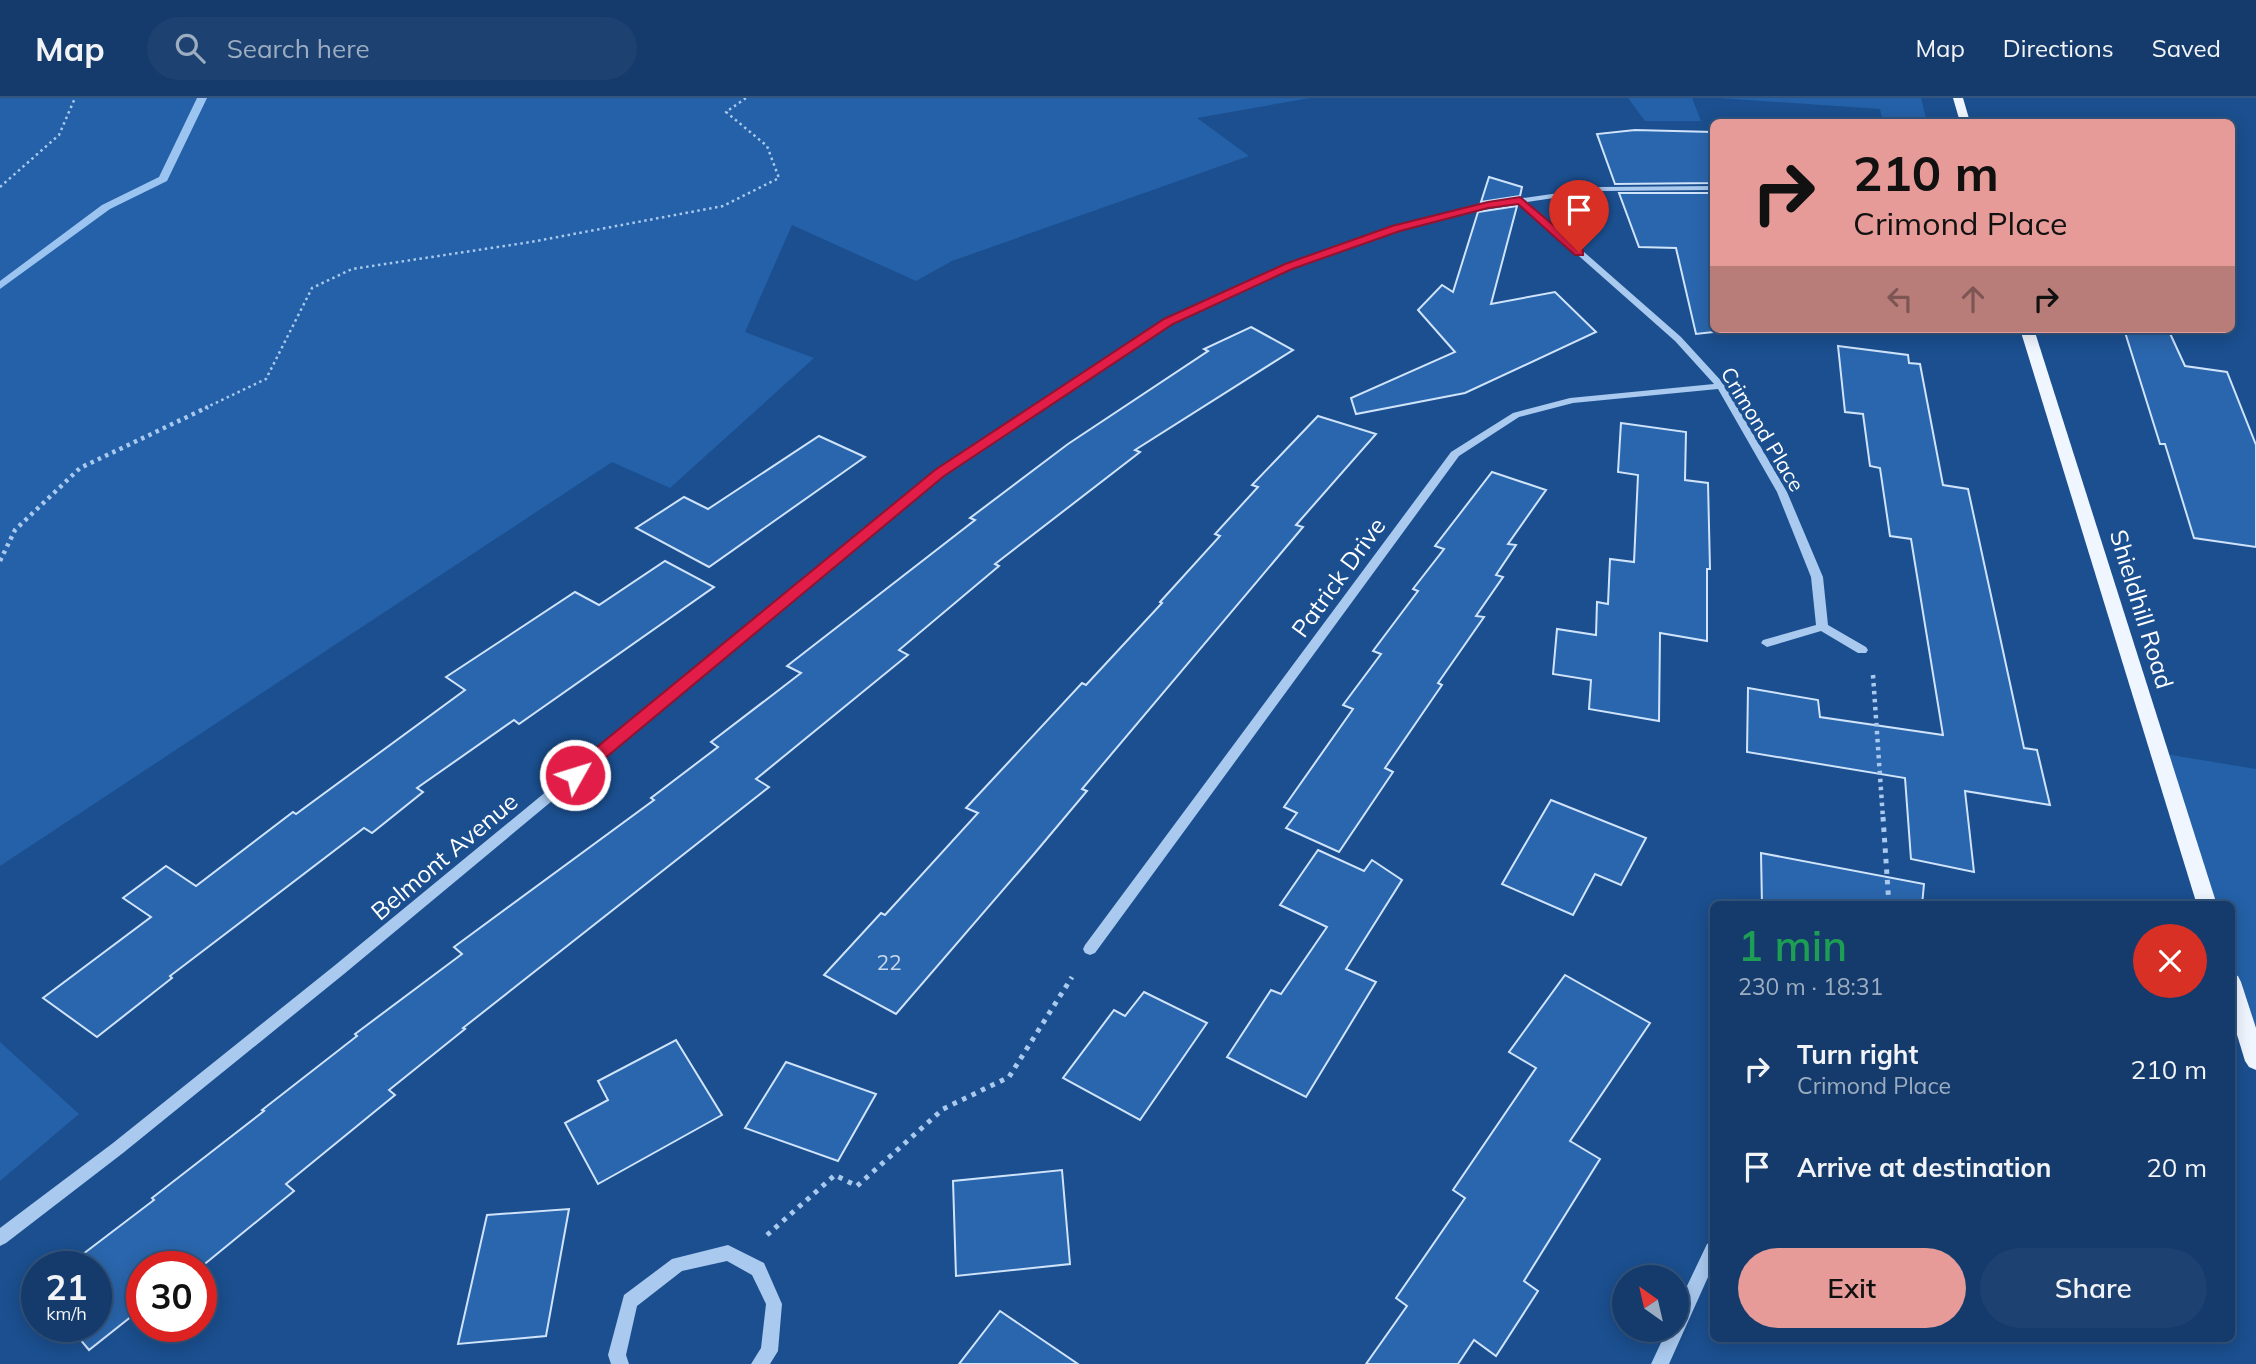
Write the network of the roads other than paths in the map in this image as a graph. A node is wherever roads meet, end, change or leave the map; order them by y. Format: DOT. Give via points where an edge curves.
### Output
graph roads {
  1 [pos="1958,98"];
  2 [pos="1964,119"];
  3 [pos="1710,188"];
  4 [pos="1520,200"];
  5 [pos="2028,333"];
  6 [pos="1721,386"];
  7 [pos="1822,627"];
  8 [pos="1768,642"];
  9 [pos="1862,649"];
  10 [pos="2206,901"];
  11 [pos="1090,949"];
  12 [pos="2235,995"];
  13 [pos="2256,1061"];
  14 [pos="0,1238"];
  15 [pos="1710,1255"];
  16 [pos="1689,1301"];
  17 [pos="1670,1342"];
  18 [pos="620,1364"];
  19 [pos="760,1364"];
  20 [pos="1660,1364"];
  1 -- 2 [label="main road"];
  3 -- 4 [label="street, Belmont Avenue" via="1601,189"];
  4 -- 6 [label="street, Crimond Place" via="1678,339"];
  4 -- 14 [label="street, Belmont Avenue" via="1396,229 1289,267 1168,321 940,473 339,970"];
  5 -- 10 [label="main road, Shieldhill Road"];
  6 -- 7 [label="street, Crimond Place" via="1782,492 1817,577"];
  6 -- 11 [label="street, Patrick Drive" via="1573,400 1516,415 1455,454"];
  7 -- 8 [label="street"];
  7 -- 9 [label="street"];
  12 -- 13 [label="main road"];
  15 -- 16 [label="street"];
  17 -- 20 [label="street"];
  18 -- 19 [label="street" via="617,1356 629,1301 678,1264 728,1253 758,1269 774,1304 769,1351"];
}
